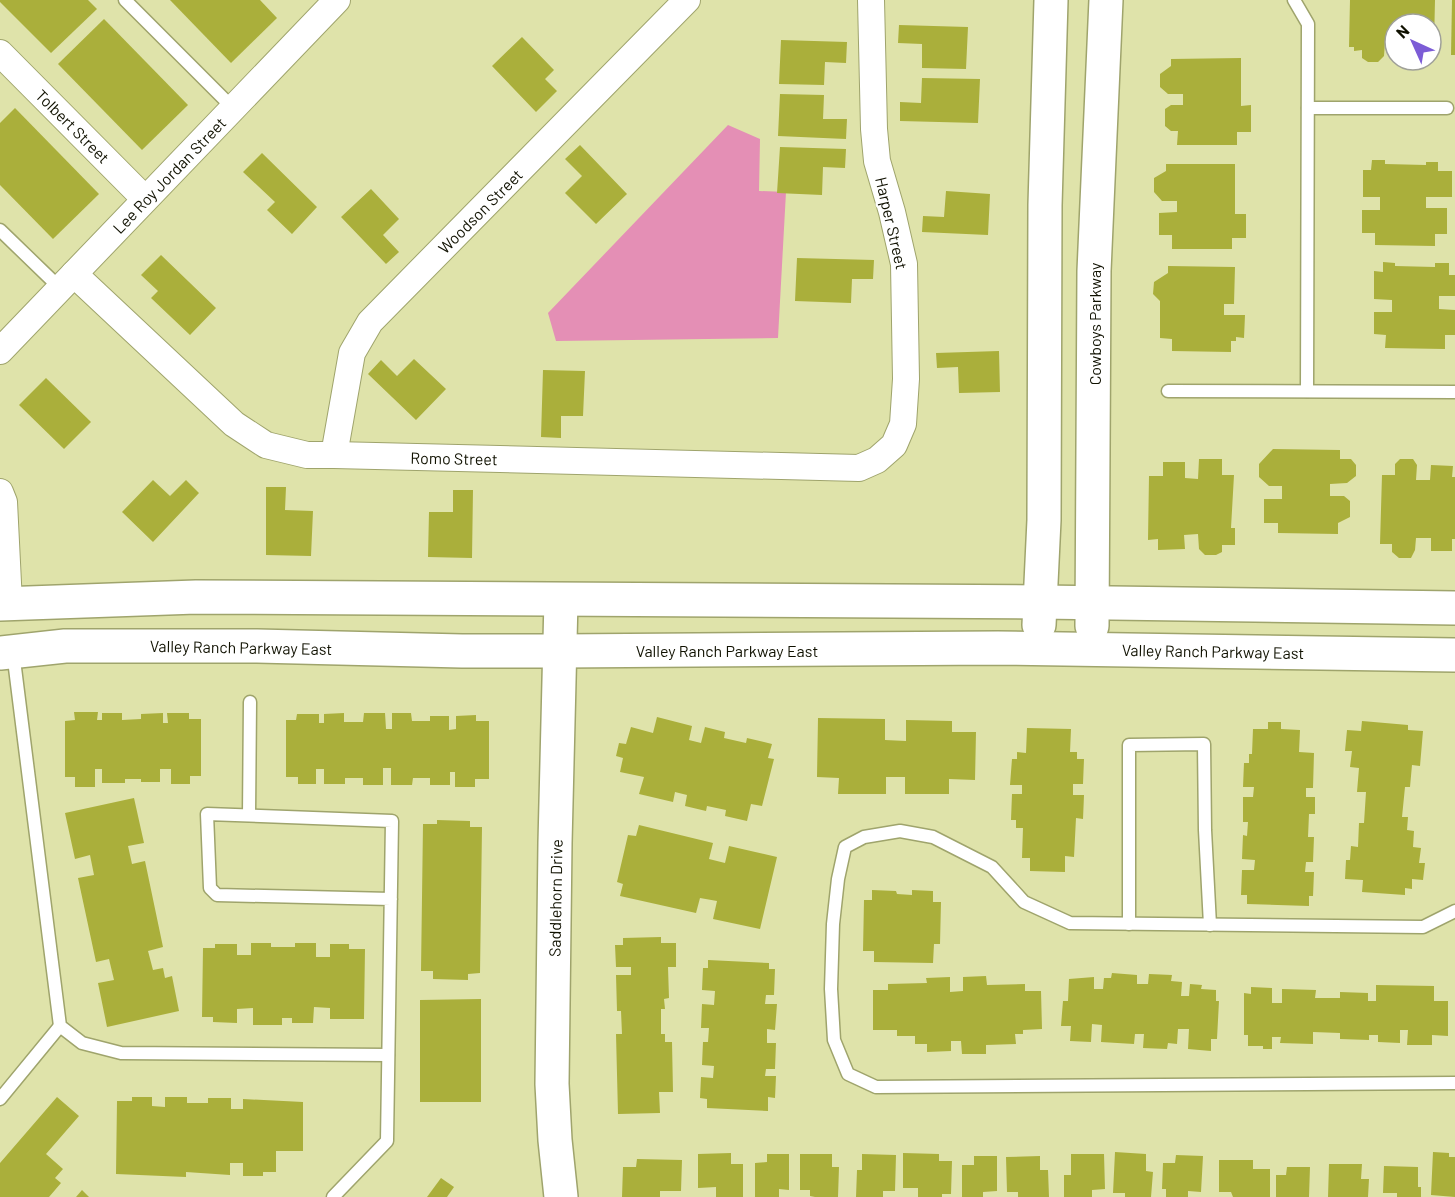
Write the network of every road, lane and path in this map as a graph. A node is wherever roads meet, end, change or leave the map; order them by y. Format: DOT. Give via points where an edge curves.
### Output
graph roads {
  1 [pos="125,0"];
  2 [pos="687,0"];
  3 [pos="871,0"];
  4 [pos="1051,0"];
  5 [pos="1106,0"];
  6 [pos="1294,0"];
  7 [pos="322,5"];
  8 [pos="0,53"];
  9 [pos="233,108"];
  10 [pos="1308,108"];
  11 [pos="1447,108"];
  12 [pos="145,199"];
  13 [pos="0,230"];
  14 [pos="1094,272"];
  15 [pos="1045,277"];
  16 [pos="67,281"];
  17 [pos="0,351"];
  18 [pos="1168,391"];
  19 [pos="1307,392"];
  20 [pos="1455,392"];
  21 [pos="894,445"];
  22 [pos="334,455"];
  23 [pos="0,492"];
  24 [pos="561,600"];
  25 [pos="1040,602"];
  26 [pos="4,603"];
  27 [pos="1092,603"];
  28 [pos="1455,608"];
  29 [pos="1040,648"];
  30 [pos="1093,649"];
  31 [pos="560,651"];
  32 [pos="6,652"];
  33 [pos="1455,655"];
  34 [pos="250,702"];
  35 [pos="249,815"];
  36 [pos="391,899"];
  37 [pos="1455,911"];
  38 [pos="1130,924"];
  39 [pos="1210,925"];
  40 [pos="60,1026"];
  41 [pos="388,1055"];
  42 [pos="1455,1083"];
  43 [pos="0,1099"];
  44 [pos="333,1197"];
  45 [pos="561,1197"];
  1 -- 9 [label="lane"];
  2 -- 22 [label="street, Woodson Street" via="370,322 352,353"];
  3 -- 21 [label="street, Harper Street" via="877,161 904,264 906,390 903,424"];
  4 -- 15 [label="main road"];
  5 -- 14 [label="main road, Cowboys Parkway"];
  6 -- 10 [label="lane" via="1308,24"];
  7 -- 9 [label="street, Lee Roy Jordan Street"];
  8 -- 12 [label="street, Tolbert Street"];
  9 -- 12 [label="street, Lee Roy Jordan Street"];
  10 -- 11 [label="lane"];
  10 -- 19 [label="lane"];
  12 -- 16 [label="street, Lee Roy Jordan Street"];
  13 -- 16 [label="lane"];
  14 -- 15 [label="main road"];
  14 -- 27 [label="main road, Cowboys Parkway"];
  15 -- 25 [label="main road"];
  16 -- 17 [label="street, Lee Roy Jordan Street"];
  16 -- 22 [label="street, Romo Street" via="234,423 266,445 307,455"];
  18 -- 19 [label="lane"];
  19 -- 20 [label="lane"];
  21 -- 22 [label="street, Romo Street" via="877,460 859,468"];
  23 -- 26 [label="street" via="4,502"];
  24 -- 25 [label="main road"];
  24 -- 26 [label="main road" via="196,597"];
  24 -- 31 [label="main road, Saddlehorn Drive"];
  25 -- 27 [label="main road"];
  25 -- 29 [label="main road"];
  26 -- 32 [label="main road"];
  27 -- 28 [label="main road"];
  27 -- 30 [label="main road, Cowboys Parkway"];
  29 -- 30 [label="main road, Valley Ranch Parkway East"];
  29 -- 31 [label="main road, Valley Ranch Parkway East"];
  30 -- 33 [label="main road, Valley Ranch Parkway East"];
  31 -- 32 [label="main road, Valley Ranch Parkway East" via="65,646"];
  31 -- 45 [label="main road, Saddlehorn Drive" via="552,1084"];
  32 -- 40 [label="lane"];
  34 -- 35 [label="lane"];
  35 -- 36 [label="lane" via="392,821"];
  35 -- 36 [label="lane" via="207,814 210,888 218,895"];
  36 -- 41 [label="lane"];
  37 -- 39 [label="lane" via="1424,927"];
  38 -- 39 [label="lane"];
  38 -- 39 [label="lane" via="1129,745 1204,744"];
  38 -- 42 [label="lane" via="1070,923 1024,902 992,867 933,837 900,831 864,837 845,847 833,924 831,989 834,1040 848,1074 876,1087"];
  40 -- 41 [label="lane" via="82,1043 121,1053"];
  40 -- 43 [label="lane"];
  41 -- 44 [label="lane" via="387,1141"];
}
